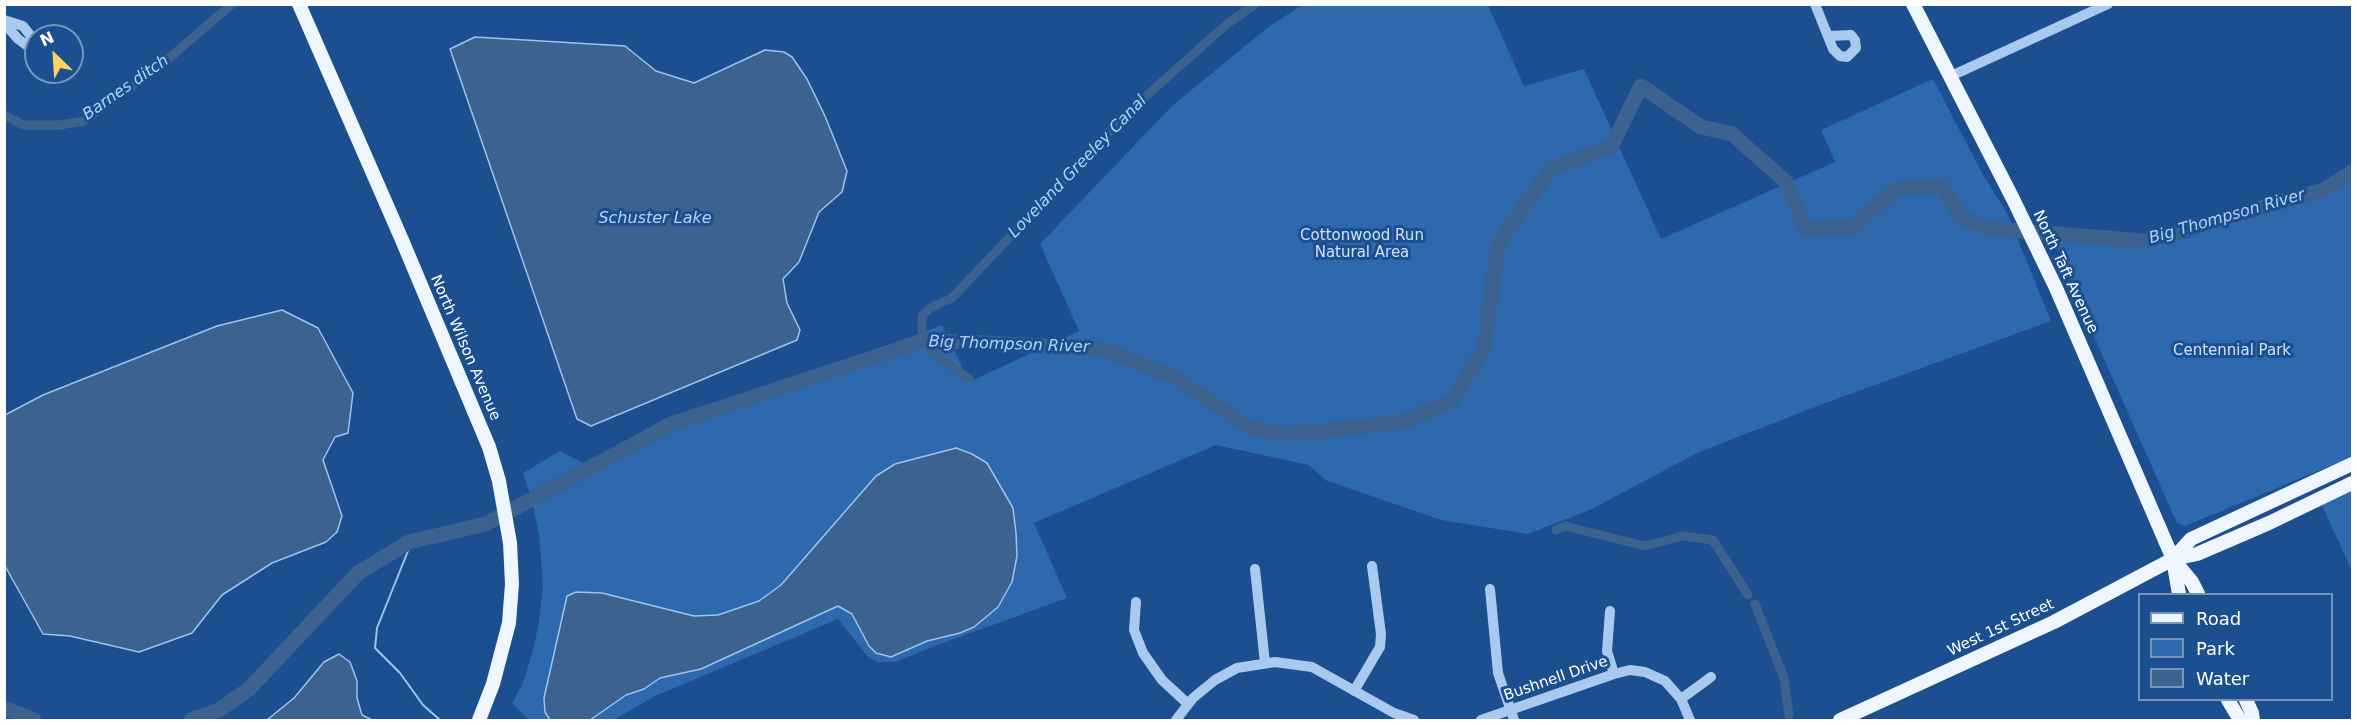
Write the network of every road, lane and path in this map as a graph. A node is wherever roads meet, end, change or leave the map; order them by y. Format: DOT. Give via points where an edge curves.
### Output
graph roads {
  1 [pos="298,4"];
  2 [pos="1815,4"];
  3 [pos="1913,4"];
  4 [pos="2108,4"];
  5 [pos="4,21"];
  6 [pos="1829,36"];
  7 [pos="24,43"];
  8 [pos="1951,76"];
  9 [pos="2352,464"];
  10 [pos="2352,483"];
  11 [pos="2173,559"];
  12 [pos="1372,566"];
  13 [pos="1255,569"];
  14 [pos="1490,589"];
  15 [pos="2179,593"];
  16 [pos="2198,593"];
  17 [pos="1136,602"];
  18 [pos="1610,611"];
  19 [pos="1265,663"];
  20 [pos="1614,674"];
  21 [pos="1711,677"];
  22 [pos="1354,691"];
  23 [pos="1681,699"];
  24 [pos="2229,701"];
  25 [pos="2247,701"];
  26 [pos="1188,704"];
  27 [pos="1512,715"];
  28 [pos="479,720"];
  29 [pos="1176,720"];
  30 [pos="1414,720"];
  31 [pos="1481,720"];
  32 [pos="1690,720"];
  33 [pos="1840,720"];
  34 [pos="2240,720"];
  35 [pos="2253,720"];
  1 -- 28 [label="main road, North Wilson Avenue" via="411,261 500,481 512,584 502,656"];
  2 -- 6 [label="street"];
  3 -- 8 [label="main road, North Taft Avenue"];
  4 -- 8 [label="street"];
  5 -- 7 [label="street"];
  8 -- 11 [label="main road, North Taft Avenue" via="2037,248"];
  9 -- 11 [label="main road, West 1st Street" via="2191,539"];
  10 -- 11 [label="main road, West 1st Street" via="2197,554"];
  11 -- 15 [label="main road"];
  11 -- 16 [label="main road"];
  11 -- 33 [label="main road, West 1st Street" via="2054,622"];
  12 -- 22 [label="street" via="1380,647"];
  13 -- 19 [label="street"];
  14 -- 27 [label="street" via="1498,673"];
  17 -- 26 [label="street" via="1134,630 1143,654 1162,680"];
  18 -- 20 [label="street" via="1607,651"];
  19 -- 22 [label="street" via="1312,667"];
  19 -- 26 [label="street" via="1238,668 1215,680"];
  20 -- 23 [label="street, Bushnell Drive" via="1630,670 1652,674 1665,681"];
  20 -- 27 [label="street, Bushnell Drive"];
  21 -- 23 [label="street"];
  22 -- 30 [label="street"];
  23 -- 32 [label="street, Bushnell Drive"];
  24 -- 34 [label="main road"];
  25 -- 35 [label="main road"];
  26 -- 29 [label="street"];
  27 -- 31 [label="street, Bushnell Drive"];
}
